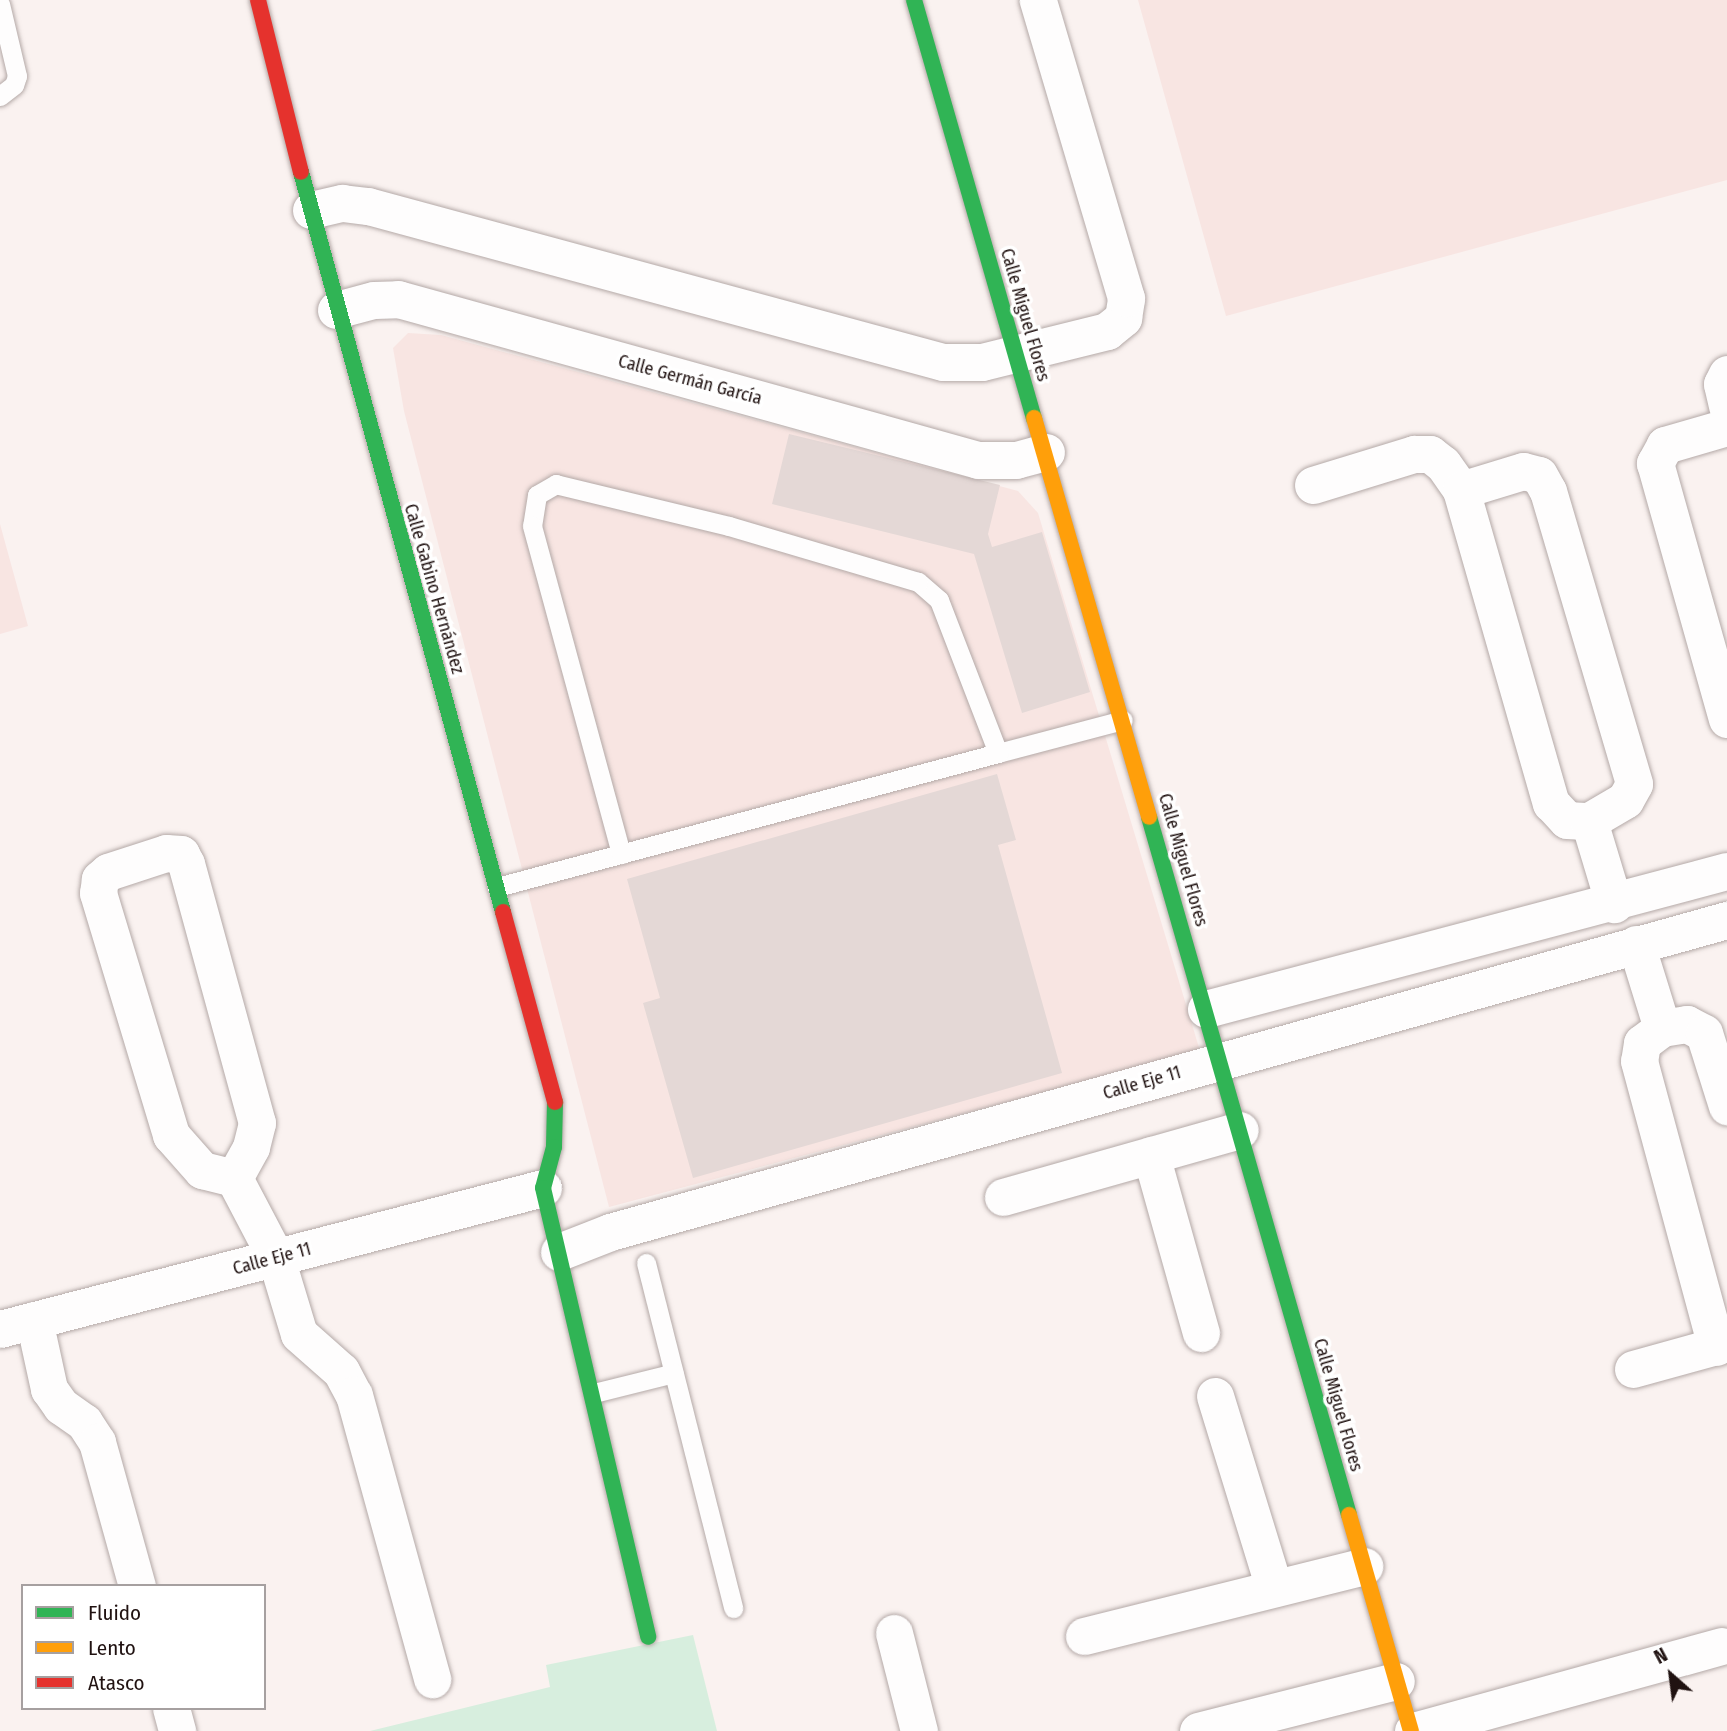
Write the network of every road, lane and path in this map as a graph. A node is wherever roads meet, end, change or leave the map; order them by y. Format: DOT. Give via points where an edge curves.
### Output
graph roads {
  1 [pos="258,0"];
  2 [pos="914,0"];
  3 [pos="1038,0"];
  4 [pos="0,4"];
  5 [pos="0,96"];
  6 [pos="311,211"];
  7 [pos="336,310"];
  8 [pos="1016,355"];
  9 [pos="1727,374"];
  10 [pos="1727,406"];
  11 [pos="1727,427"];
  12 [pos="1046,452"];
  13 [pos="1313,485"];
  14 [pos="1461,490"];
  15 [pos="1727,719"];
  16 [pos="1124,720"];
  17 [pos="998,752"];
  18 [pos="1589,821"];
  19 [pos="621,854"];
  20 [pos="1727,871"];
  21 [pos="497,887"];
  22 [pos="1614,904"];
  23 [pos="1727,920"];
  24 [pos="1636,944"];
  25 [pos="1206,1009"];
  26 [pos="1662,1028"];
  27 [pos="1221,1061"];
  28 [pos="1727,1106"];
  29 [pos="1240,1130"];
  30 [pos="1151,1155"];
  31 [pos="233,1178"];
  32 [pos="544,1188"];
  33 [pos="1003,1197"];
  34 [pos="559,1252"];
  35 [pos="276,1258"];
  36 [pos="646,1264"];
  37 [pos="17,1325"];
  38 [pos="1200,1333"];
  39 [pos="1722,1345"];
  40 [pos="1633,1369"];
  41 [pos="674,1373"];
  42 [pos="594,1393"];
  43 [pos="1215,1396"];
  44 [pos="1364,1566"];
  45 [pos="136,1584"];
  46 [pos="1274,1588"];
  47 [pos="733,1608"];
  48 [pos="894,1633"];
  49 [pos="1084,1636"];
  50 [pos="648,1637"];
  51 [pos="1722,1646"];
  52 [pos="432,1679"];
  53 [pos="1396,1681"];
  54 [pos="172,1710"];
  55 [pos="1320,1716"];
  56 [pos="177,1731"];
  57 [pos="919,1731"];
  58 [pos="1198,1731"];
  59 [pos="1412,1731"];
  1 -- 6 [label="street, Calle Gabino Hernández"];
  2 -- 8 [label="street, Calle Miguel Flores"];
  3 -- 8 [label="street" via="1126,309 1117,326 1107,331"];
  4 -- 5 [label="lane" via="17,76 14,85"];
  6 -- 7 [label="street, Calle Gabino Hernández"];
  6 -- 8 [label="street" via="342,203 368,206 943,362"];
  7 -- 12 [label="street, Calle Germán García" via="398,299 978,460 1016,460"];
  7 -- 21 [label="street, Calle Gabino Hernández"];
  8 -- 12 [label="street, Calle Miguel Flores"];
  9 -- 10 [label="street" via="1722,384"];
  11 -- 15 [label="street" via="1665,445 1655,463"];
  12 -- 16 [label="street, Calle Miguel Flores"];
  13 -- 14 [label="street" via="1422,453 1437,458"];
  14 -- 18 [label="street" via="1551,803 1567,820"];
  14 -- 18 [label="street" via="1524,471 1539,475 1548,491 1634,784 1625,800"];
  16 -- 17 [label="lane"];
  16 -- 25 [label="street, Calle Miguel Flores"];
  17 -- 19 [label="lane"];
  17 -- 19 [label="lane" via="943,609 918,582 729,526 556,484 537,495 532,526"];
  18 -- 22 [label="street"];
  19 -- 21 [label="lane"];
  20 -- 22 [label="street"];
  21 -- 32 [label="street, Calle Gabino Hernández" via="557,1109 555,1147 545,1170"];
  22 -- 25 [label="street"];
  23 -- 24 [label="street, Calle Eje 11"];
  24 -- 26 [label="street"];
  24 -- 27 [label="street, Calle Eje 11"];
  25 -- 27 [label="street, Calle Miguel Flores"];
  26 -- 28 [label="street" via="1687,1024 1704,1033"];
  26 -- 39 [label="street" via="1642,1043 1639,1061"];
  27 -- 29 [label="street, Calle Miguel Flores"];
  27 -- 34 [label="street, Calle Eje 11" via="623,1228"];
  29 -- 30 [label="street"];
  29 -- 44 [label="street, Calle Miguel Flores"];
  30 -- 33 [label="street"];
  30 -- 38 [label="street"];
  31 -- 31 [label="street" via="202,1170 171,1135 98,893 100,879 108,872 166,853 181,853 186,864 257,1123 251,1147"];
  31 -- 35 [label="street"];
  32 -- 34 [label="street"];
  32 -- 35 [label="street, Calle Eje 11"];
  34 -- 42 [label="street"];
  35 -- 37 [label="street, Calle Eje 11"];
  35 -- 52 [label="street" via="299,1334 341,1371 354,1395"];
  36 -- 41 [label="lane"];
  37 -- 45 [label="street" via="48,1389 61,1406 84,1422 97,1442"];
  39 -- 40 [label="street"];
  41 -- 42 [label="lane"];
  41 -- 47 [label="lane"];
  42 -- 50 [label="street"];
  43 -- 46 [label="street"];
  44 -- 46 [label="street"];
  44 -- 53 [label="street, Calle Miguel Flores"];
  46 -- 49 [label="street"];
  48 -- 57 [label="street"];
  51 -- 59 [label="street"];
  53 -- 55 [label="street"];
  53 -- 59 [label="street, Calle Miguel Flores"];
  54 -- 56 [label="street"];
  55 -- 58 [label="street"];
}
